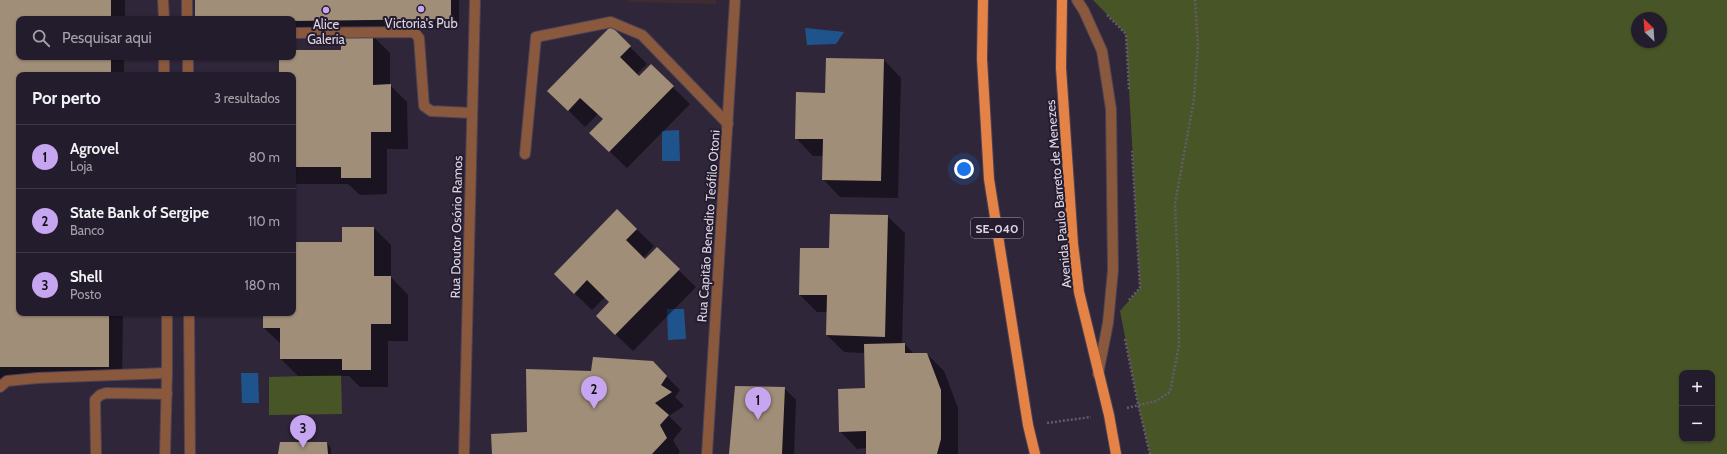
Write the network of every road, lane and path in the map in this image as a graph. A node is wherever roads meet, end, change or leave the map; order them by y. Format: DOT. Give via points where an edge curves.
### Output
graph roads {
  1 [pos="164,0"];
  2 [pos="187,0"];
  3 [pos="475,0"];
  4 [pos="735,0"];
  5 [pos="983,0"];
  6 [pos="1062,0"];
  7 [pos="1077,0"];
  8 [pos="1195,0"];
  9 [pos="164,16"];
  10 [pos="187,16"];
  11 [pos="296,33"];
  12 [pos="164,60"];
  13 [pos="188,60"];
  14 [pos="164,72"];
  15 [pos="188,72"];
  16 [pos="472,114"];
  17 [pos="728,124"];
  18 [pos="525,154"];
  19 [pos="167,316"];
  20 [pos="189,316"];
  21 [pos="167,373"];
  22 [pos="1098,374"];
  23 [pos="0,387"];
  24 [pos="167,394"];
  25 [pos="1109,415"];
  26 [pos="1054,422"];
  27 [pos="1031,451"];
  28 [pos="96,454"];
  29 [pos="165,454"];
  30 [pos="190,454"];
  31 [pos="464,454"];
  32 [pos="707,454"];
  33 [pos="1116,454"];
  1 -- 9 [label="street"];
  2 -- 10 [label="street"];
  3 -- 16 [label="street, Rua Doutor Osório Ramos"];
  4 -- 17 [label="street, Rua Capitão Benedito Teófilo Otoni"];
  5 -- 27 [label="main road, SE-040" via="982,59 989,179"];
  6 -- 22 [label="main road, Avenida Paulo Barreto de Menezes" via="1061,68 1073,244 1079,292"];
  7 -- 22 [label="street" via="1102,51 1111,108 1113,270 1108,323"];
  8 -- 25 [label="path" via="1198,45 1194,99 1175,204 1179,345 1170,392 1156,401 1138,404"];
  11 -- 16 [label="street" via="414,32 419,38 424,106 432,111"];
  12 -- 14 [label="street"];
  13 -- 15 [label="street"];
  16 -- 31 [label="street, Rua Doutor Osório Ramos"];
  17 -- 18 [label="street" via="642,35 611,22 536,37"];
  17 -- 32 [label="street, Rua Capitão Benedito Teófilo Otoni"];
  19 -- 21 [label="street"];
  20 -- 30 [label="street"];
  21 -- 23 [label="street" via="38,378 7,381"];
  21 -- 24 [label="street"];
  22 -- 25 [label="main road, Avenida Paulo Barreto de Menezes"];
  24 -- 28 [label="street" via="106,393 97,397"];
  24 -- 29 [label="street"];
  25 -- 26 [label="path"];
  25 -- 33 [label="main road, Avenida Paulo Barreto de Menezes"];
}
